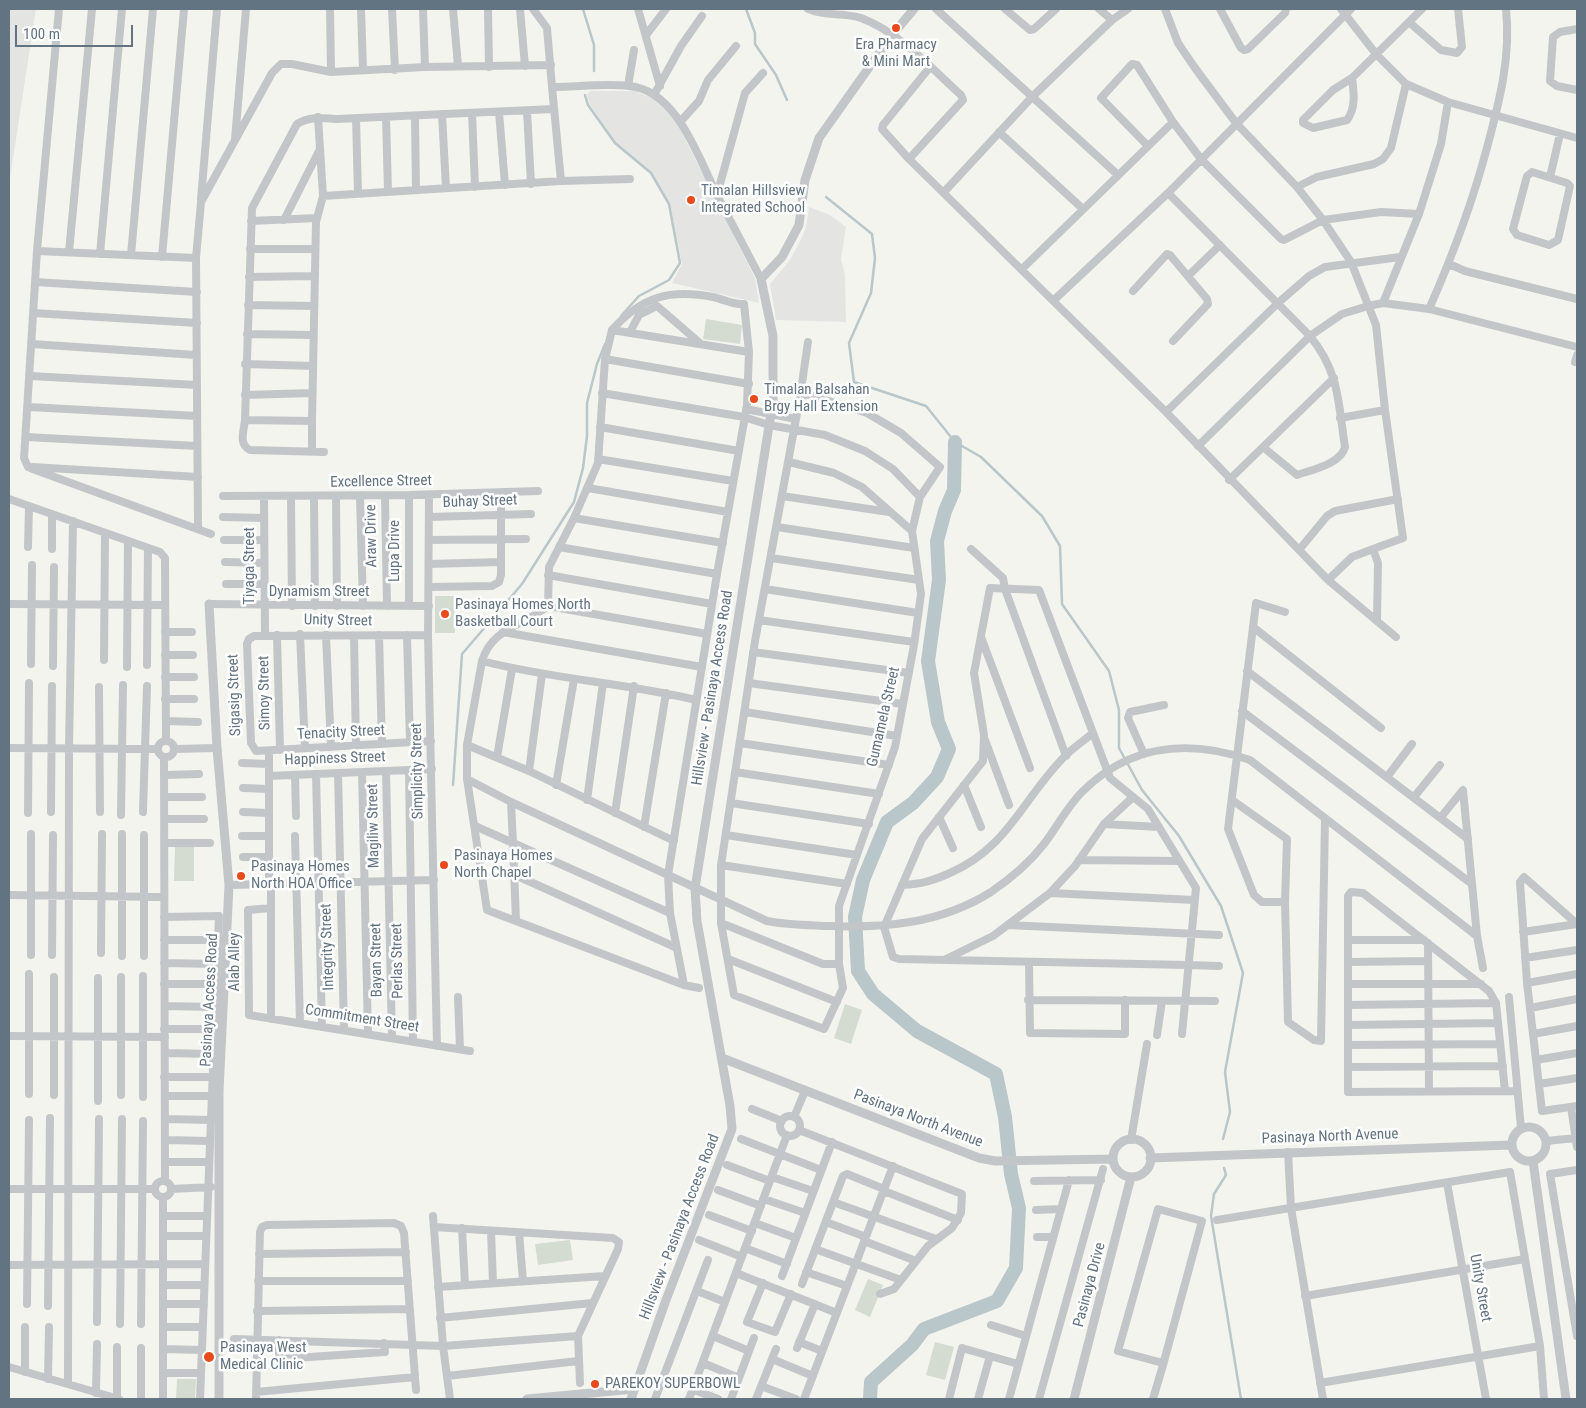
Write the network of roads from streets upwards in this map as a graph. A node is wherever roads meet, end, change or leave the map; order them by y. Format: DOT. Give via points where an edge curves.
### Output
graph roads {
  1 [pos="59,9"];
  2 [pos="92,9"];
  3 [pos="122,9"];
  4 [pos="153,9"];
  5 [pos="184,9"];
  6 [pos="217,9"];
  7 [pos="246,9"];
  8 [pos="330,9"];
  9 [pos="361,9"];
  10 [pos="392,9"];
  11 [pos="423,9"];
  12 [pos="453,9"];
  13 [pos="488,9"];
  14 [pos="520,9"];
  15 [pos="533,9"];
  16 [pos="638,9"];
  17 [pos="666,9"];
  18 [pos="808,9"];
  19 [pos="914,9"];
  20 [pos="936,9"];
  21 [pos="1004,9"];
  22 [pos="1056,9"];
  23 [pos="1099,9"];
  24 [pos="1128,9"];
  25 [pos="1166,9"];
  26 [pos="1220,9"];
  27 [pos="1286,9"];
  28 [pos="1351,9"];
  29 [pos="1422,9"];
  30 [pos="1458,9"];
  31 [pos="1506,9"];
  32 [pos="1343,12"];
  33 [pos="702,16"];
  34 [pos="1112,20"];
  35 [pos="1408,22"];
  36 [pos="1577,29"];
  37 [pos="892,35"];
  38 [pos="646,36"];
  39 [pos="736,46"];
  40 [pos="634,50"];
  41 [pos="1376,54"];
  42 [pos="551,65"];
  43 [pos="426,66"];
  44 [pos="458,66"];
  45 [pos="526,66"];
  46 [pos="489,67"];
  47 [pos="930,67"];
  48 [pos="363,70"];
  49 [pos="395,70"];
  50 [pos="331,72"];
  51 [pos="763,73"];
  52 [pos="1352,78"];
  53 [pos="1406,84"];
  54 [pos="628,86"];
  55 [pos="660,86"];
  56 [pos="552,87"];
  57 [pos="1577,90"];
  58 [pos="654,95"];
  59 [pos="1032,97"];
  60 [pos="1448,102"];
  61 [pos="553,110"];
  62 [pos="527,111"];
  63 [pos="499,112"];
  64 [pos="472,113"];
  65 [pos="442,114"];
  66 [pos="415,116"];
  67 [pos="318,117"];
  68 [pos="386,117"];
  69 [pos="1496,117"];
  70 [pos="356,118"];
  71 [pos="680,122"];
  72 [pos="1172,122"];
  73 [pos="1236,123"];
  74 [pos="999,132"];
  75 [pos="1560,134"];
  76 [pos="1577,138"];
  77 [pos="235,143"];
  78 [pos="1148,146"];
  79 [pos="320,149"];
  80 [pos="909,159"];
  81 [pos="1201,160"];
  82 [pos="1118,175"];
  83 [pos="1550,177"];
  84 [pos="630,179"];
  85 [pos="561,182"];
  86 [pos="531,184"];
  87 [pos="505,185"];
  88 [pos="475,187"];
  89 [pos="1297,187"];
  90 [pos="446,188"];
  91 [pos="416,190"];
  92 [pos="388,191"];
  93 [pos="944,192"];
  94 [pos="358,193"];
  95 [pos="1168,193"];
  96 [pos="717,194"];
  97 [pos="323,196"];
  98 [pos="201,202"];
  99 [pos="1083,209"];
  100 [pos="1419,214"];
  101 [pos="316,218"];
  102 [pos="284,220"];
  103 [pos="1324,220"];
  104 [pos="251,221"];
  105 [pos="1220,244"];
  106 [pos="250,249"];
  107 [pos="315,249"];
  108 [pos="37,251"];
  109 [pos="70,252"];
  110 [pos="100,254"];
  111 [pos="131,256"];
  112 [pos="162,257"];
  113 [pos="1400,257"];
  114 [pos="196,258"];
  115 [pos="1350,262"];
  116 [pos="1449,264"];
  117 [pos="1022,269"];
  118 [pos="314,276"];
  119 [pos="1188,276"];
  120 [pos="249,277"];
  121 [pos="761,279"];
  122 [pos="35,282"];
  123 [pos="1133,291"];
  124 [pos="197,292"];
  125 [pos="1577,299"];
  126 [pos="1054,300"];
  127 [pos="1278,303"];
  128 [pos="1383,303"];
  129 [pos="248,305"];
  130 [pos="314,306"];
  131 [pos="1368,306"];
  132 [pos="1429,309"];
  133 [pos="34,313"];
  134 [pos="197,323"];
  135 [pos="612,330"];
  136 [pos="630,332"];
  137 [pos="247,334"];
  138 [pos="313,335"];
  139 [pos="1310,336"];
  140 [pos="1173,341"];
  141 [pos="808,342"];
  142 [pos="32,344"];
  143 [pos="701,344"];
  144 [pos="1577,347"];
  145 [pos="749,352"];
  146 [pos="196,355"];
  147 [pos="605,359"];
  148 [pos="245,364"];
  149 [pos="313,366"];
  150 [pos="30,376"];
  151 [pos="1334,378"];
  152 [pos="749,384"];
  153 [pos="197,385"];
  154 [pos="312,393"];
  155 [pos="602,393"];
  156 [pos="245,395"];
  157 [pos="800,397"];
  158 [pos="28,407"];
  159 [pos="1385,410"];
  160 [pos="1166,412"];
  161 [pos="745,413"];
  162 [pos="771,415"];
  163 [pos="197,416"];
  164 [pos="1340,418"];
  165 [pos="796,419"];
  166 [pos="244,420"];
  167 [pos="312,421"];
  168 [pos="769,425"];
  169 [pos="600,427"];
  170 [pos="795,429"];
  171 [pos="26,437"];
  172 [pos="197,446"];
  173 [pos="1198,446"];
  174 [pos="1263,447"];
  175 [pos="312,451"];
  176 [pos="739,451"];
  177 [pos="324,452"];
  178 [pos="598,459"];
  179 [pos="789,462"];
  180 [pos="28,467"];
  181 [pos="198,477"];
  182 [pos="1229,480"];
  183 [pos="733,482"];
  184 [pos="588,488"];
  185 [pos="538,491"];
  186 [pos="500,493"];
  187 [pos="429,495"];
  188 [pos="223,496"];
  189 [pos="336,496"];
  190 [pos="360,496"];
  191 [pos="385,496"];
  192 [pos="409,496"];
  193 [pos="782,496"];
  194 [pos="264,497"];
  195 [pos="291,497"];
  196 [pos="314,497"];
  197 [pos="920,497"];
  198 [pos="9,498"];
  199 [pos="1398,499"];
  200 [pos="29,506"];
  201 [pos="728,512"];
  202 [pos="890,512"];
  203 [pos="52,514"];
  204 [pos="531,514"];
  205 [pos="501,515"];
  206 [pos="223,517"];
  207 [pos="429,517"];
  208 [pos="264,518"];
  209 [pos="574,518"];
  210 [pos="73,521"];
  211 [pos="776,527"];
  212 [pos="198,528"];
  213 [pos="912,531"];
  214 [pos="105,533"];
  215 [pos="211,534"];
  216 [pos="501,539"];
  217 [pos="526,539"];
  218 [pos="224,540"];
  219 [pos="264,540"];
  220 [pos="429,540"];
  221 [pos="128,541"];
  222 [pos="723,543"];
  223 [pos="28,547"];
  224 [pos="559,547"];
  225 [pos="148,548"];
  226 [pos="914,548"];
  227 [pos="971,548"];
  228 [pos="52,549"];
  229 [pos="1373,549"];
  230 [pos="1299,550"];
  231 [pos="771,558"];
  232 [pos="225,562"];
  233 [pos="501,562"];
  234 [pos="264,563"];
  235 [pos="429,564"];
  236 [pos="32,565"];
  237 [pos="54,567"];
  238 [pos="717,574"];
  239 [pos="548,575"];
  240 [pos="919,580"];
  241 [pos="1328,580"];
  242 [pos="226,584"];
  243 [pos="264,584"];
  244 [pos="429,587"];
  245 [pos="765,588"];
  246 [pos="1005,589"];
  247 [pos="9,604"];
  248 [pos="32,604"];
  249 [pos="209,604"];
  250 [pos="712,604"];
  251 [pos="54,605"];
  252 [pos="71,605"];
  253 [pos="104,605"];
  254 [pos="128,605"];
  255 [pos="147,605"];
  256 [pos="165,605"];
  257 [pos="264,606"];
  258 [pos="292,606"];
  259 [pos="315,606"];
  260 [pos="337,606"];
  261 [pos="362,606"];
  262 [pos="387,606"];
  263 [pos="409,606"];
  264 [pos="429,606"];
  265 [pos="548,606"];
  266 [pos="1285,612"];
  267 [pos="918,613"];
  268 [pos="759,620"];
  269 [pos="1377,620"];
  270 [pos="1253,627"];
  271 [pos="165,632"];
  272 [pos="192,632"];
  273 [pos="503,632"];
  274 [pos="300,634"];
  275 [pos="707,634"];
  276 [pos="277,635"];
  277 [pos="379,635"];
  278 [pos="407,635"];
  279 [pos="428,635"];
  280 [pos="981,635"];
  281 [pos="264,636"];
  282 [pos="326,636"];
  283 [pos="354,636"];
  284 [pos="1396,638"];
  285 [pos="249,639"];
  286 [pos="914,642"];
  287 [pos="754,652"];
  288 [pos="165,655"];
  289 [pos="193,655"];
  290 [pos="104,660"];
  291 [pos="482,661"];
  292 [pos="31,664"];
  293 [pos="53,666"];
  294 [pos="147,666"];
  295 [pos="127,667"];
  296 [pos="702,667"];
  297 [pos="512,669"];
  298 [pos="1247,671"];
  299 [pos="908,673"];
  300 [pos="542,674"];
  301 [pos="165,677"];
  302 [pos="194,677"];
  303 [pos="574,679"];
  304 [pos="603,683"];
  305 [pos="749,683"];
  306 [pos="29,684"];
  307 [pos="123,685"];
  308 [pos="52,686"];
  309 [pos="147,686"];
  310 [pos="634,686"];
  311 [pos="99,687"];
  312 [pos="666,692"];
  313 [pos="165,699"];
  314 [pos="194,699"];
  315 [pos="696,700"];
  316 [pos="903,704"];
  317 [pos="1164,705"];
  318 [pos="1242,710"];
  319 [pos="745,712"];
  320 [pos="166,721"];
  321 [pos="198,722"];
  322 [pos="1381,728"];
  323 [pos="1092,734"];
  324 [pos="984,735"];
  325 [pos="897,736"];
  326 [pos="166,741"];
  327 [pos="431,741"];
  328 [pos="410,742"];
  329 [pos="740,743"];
  330 [pos="382,744"];
  331 [pos="1412,744"];
  332 [pos="467,745"];
  333 [pos="356,746"];
  334 [pos="331,747"];
  335 [pos="9,748"];
  336 [pos="28,748"];
  337 [pos="52,748"];
  338 [pos="70,748"];
  339 [pos="217,748"];
  340 [pos="305,748"];
  341 [pos="100,749"];
  342 [pos="122,749"];
  343 [pos="145,749"];
  344 [pos="174,749"];
  345 [pos="253,749"];
  346 [pos="158,750"];
  347 [pos="280,750"];
  348 [pos="269,751"];
  349 [pos="1142,755"];
  350 [pos="1237,755"];
  351 [pos="1066,756"];
  352 [pos="498,757"];
  353 [pos="164,758"];
  354 [pos="242,763"];
  355 [pos="269,764"];
  356 [pos="889,765"];
  357 [pos="1440,765"];
  358 [pos="1030,768"];
  359 [pos="432,769"];
  360 [pos="409,770"];
  361 [pos="1108,770"];
  362 [pos="386,771"];
  363 [pos="528,771"];
  364 [pos="362,772"];
  365 [pos="735,772"];
  366 [pos="338,773"];
  367 [pos="199,774"];
  368 [pos="316,774"];
  369 [pos="165,775"];
  370 [pos="295,775"];
  371 [pos="269,776"];
  372 [pos="1387,777"];
  373 [pos="467,779"];
  374 [pos="556,785"];
  375 [pos="964,785"];
  376 [pos="243,788"];
  377 [pos="269,789"];
  378 [pos="879,794"];
  379 [pos="165,797"];
  380 [pos="202,797"];
  381 [pos="1414,797"];
  382 [pos="1133,798"];
  383 [pos="587,800"];
  384 [pos="1232,800"];
  385 [pos="511,802"];
  386 [pos="731,803"];
  387 [pos="1009,805"];
  388 [pos="52,812"];
  389 [pos="100,812"];
  390 [pos="143,812"];
  391 [pos="243,812"];
  392 [pos="28,813"];
  393 [pos="269,813"];
  394 [pos="615,813"];
  395 [pos="121,815"];
  396 [pos="296,816"];
  397 [pos="939,817"];
  398 [pos="1441,818"];
  399 [pos="166,819"];
  400 [pos="204,819"];
  401 [pos="1325,819"];
  402 [pos="869,824"];
  403 [pos="1104,824"];
  404 [pos="474,826"];
  405 [pos="1159,826"];
  406 [pos="981,827"];
  407 [pos="644,828"];
  408 [pos="31,834"];
  409 [pos="102,834"];
  410 [pos="122,834"];
  411 [pos="53,835"];
  412 [pos="144,835"];
  413 [pos="726,835"];
  414 [pos="242,836"];
  415 [pos="269,836"];
  416 [pos="295,836"];
  417 [pos="1468,839"];
  418 [pos="674,841"];
  419 [pos="166,843"];
  420 [pos="210,843"];
  421 [pos="513,843"];
  422 [pos="953,848"];
  423 [pos="857,855"];
  424 [pos="243,857"];
  425 [pos="269,857"];
  426 [pos="1079,860"];
  427 [pos="1179,861"];
  428 [pos="722,865"];
  429 [pos="515,875"];
  430 [pos="668,875"];
  431 [pos="434,880"];
  432 [pos="389,881"];
  433 [pos="410,881"];
  434 [pos="340,882"];
  435 [pos="364,882"];
  436 [pos="319,883"];
  437 [pos="229,884"];
  438 [pos="270,884"];
  439 [pos="297,884"];
  440 [pos="847,884"];
  441 [pos="1472,884"];
  442 [pos="902,885"];
  443 [pos="695,888"];
  444 [pos="1050,893"];
  445 [pos="9,895"];
  446 [pos="31,895"];
  447 [pos="52,895"];
  448 [pos="69,895"];
  449 [pos="102,896"];
  450 [pos="122,896"];
  451 [pos="144,896"];
  452 [pos="164,897"];
  453 [pos="720,899"];
  454 [pos="1194,900"];
  455 [pos="1285,902"];
  456 [pos="271,908"];
  457 [pos="670,913"];
  458 [pos="164,917"];
  459 [pos="516,922"];
  460 [pos="721,923"];
  461 [pos="1577,924"];
  462 [pos="1008,925"];
  463 [pos="839,927"];
  464 [pos="884,927"];
  465 [pos="1523,932"];
  466 [pos="1190,933"];
  467 [pos="1219,935"];
  468 [pos="1477,936"];
  469 [pos="164,940"];
  470 [pos="218,940"];
  471 [pos="1348,940"];
  472 [pos="1426,941"];
  473 [pos="675,946"];
  474 [pos="1577,950"];
  475 [pos="101,953"];
  476 [pos="30,955"];
  477 [pos="52,955"];
  478 [pos="122,956"];
  479 [pos="144,956"];
  480 [pos="1525,958"];
  481 [pos="728,959"];
  482 [pos="945,960"];
  483 [pos="1029,962"];
  484 [pos="1348,962"];
  485 [pos="1427,962"];
  486 [pos="164,963"];
  487 [pos="217,964"];
  488 [pos="839,964"];
  489 [pos="1187,965"];
  490 [pos="1219,966"];
  491 [pos="1483,968"];
  492 [pos="29,974"];
  493 [pos="1577,974"];
  494 [pos="143,976"];
  495 [pos="54,977"];
  496 [pos="98,978"];
  497 [pos="121,978"];
  498 [pos="1427,983"];
  499 [pos="1527,983"];
  500 [pos="164,984"];
  501 [pos="216,984"];
  502 [pos="1348,984"];
  503 [pos="1480,984"];
  504 [pos="684,985"];
  505 [pos="699,988"];
  506 [pos="458,997"];
  507 [pos="1509,997"];
  508 [pos="1577,999"];
  509 [pos="1028,1000"];
  510 [pos="1125,1000"];
  511 [pos="1162,1001"];
  512 [pos="1183,1001"];
  513 [pos="1214,1001"];
  514 [pos="837,1002"];
  515 [pos="1496,1003"];
  516 [pos="1428,1004"];
  517 [pos="1348,1005"];
  518 [pos="164,1006"];
  519 [pos="215,1007"];
  520 [pos="1530,1008"];
  521 [pos="249,1015"];
  522 [pos="271,1018"];
  523 [pos="300,1023"];
  524 [pos="1498,1023"];
  525 [pos="1428,1024"];
  526 [pos="1348,1025"];
  527 [pos="1577,1026"];
  528 [pos="322,1027"];
  529 [pos="214,1029"];
  530 [pos="344,1030"];
  531 [pos="164,1033"];
  532 [pos="368,1034"];
  533 [pos="1182,1034"];
  534 [pos="1533,1034"];
  535 [pos="1157,1035"];
  536 [pos="9,1036"];
  537 [pos="29,1036"];
  538 [pos="54,1037"];
  539 [pos="69,1037"];
  540 [pos="98,1037"];
  541 [pos="121,1037"];
  542 [pos="143,1037"];
  543 [pos="392,1038"];
  544 [pos="412,1042"];
  545 [pos="1147,1044"];
  546 [pos="1428,1044"];
  547 [pos="1500,1044"];
  548 [pos="1348,1045"];
  549 [pos="437,1046"];
  550 [pos="460,1050"];
  551 [pos="470,1051"];
  552 [pos="164,1053"];
  553 [pos="1577,1053"];
  554 [pos="213,1054"];
  555 [pos="722,1058"];
  556 [pos="1536,1060"];
  557 [pos="1503,1066"];
  558 [pos="1429,1067"];
  559 [pos="1348,1068"];
  560 [pos="164,1076"];
  561 [pos="212,1077"];
  562 [pos="1577,1078"];
  563 [pos="1539,1084"];
  564 [pos="805,1091"];
  565 [pos="1505,1091"];
  566 [pos="1518,1091"];
  567 [pos="1429,1092"];
  568 [pos="29,1094"];
  569 [pos="121,1095"];
  570 [pos="54,1096"];
  571 [pos="164,1096"];
  572 [pos="212,1096"];
  573 [pos="143,1097"];
  574 [pos="98,1101"];
  575 [pos="1574,1106"];
  576 [pos="752,1109"];
  577 [pos="794,1117"];
  578 [pos="50,1118"];
  579 [pos="99,1119"];
  580 [pos="122,1119"];
  581 [pos="29,1120"];
  582 [pos="165,1120"];
  583 [pos="211,1120"];
  584 [pos="143,1121"];
  585 [pos="782,1121"];
  586 [pos="1521,1128"];
  587 [pos="799,1130"];
  588 [pos="787,1135"];
  589 [pos="1576,1138"];
  590 [pos="165,1140"];
  591 [pos="741,1140"];
  592 [pos="1131,1140"];
  593 [pos="210,1141"];
  594 [pos="1546,1141"];
  595 [pos="832,1142"];
  596 [pos="1511,1145"];
  597 [pos="1577,1146"];
  598 [pos="1288,1152"];
  599 [pos="780,1155"];
  600 [pos="1150,1158"];
  601 [pos="1113,1159"];
  602 [pos="1533,1161"];
  603 [pos="165,1162"];
  604 [pos="209,1162"];
  605 [pos="727,1165"];
  606 [pos="893,1166"];
  607 [pos="1104,1169"];
  608 [pos="821,1170"];
  609 [pos="1577,1170"];
  610 [pos="1131,1177"];
  611 [pos="771,1179"];
  612 [pos="1069,1180"];
  613 [pos="1101,1180"];
  614 [pos="165,1181"];
  615 [pos="1034,1181"];
  616 [pos="1447,1182"];
  617 [pos="218,1187"];
  618 [pos="208,1188"];
  619 [pos="9,1189"];
  620 [pos="28,1189"];
  621 [pos="49,1189"];
  622 [pos="70,1189"];
  623 [pos="98,1189"];
  624 [pos="121,1189"];
  625 [pos="142,1189"];
  626 [pos="154,1189"];
  627 [pos="171,1189"];
  628 [pos="718,1190"];
  629 [pos="884,1190"];
  630 [pos="813,1191"];
  631 [pos="163,1197"];
  632 [pos="762,1202"];
  633 [pos="834,1202"];
  634 [pos="1291,1208"];
  635 [pos="1061,1209"];
  636 [pos="1036,1210"];
  637 [pos="805,1213"];
  638 [pos="709,1215"];
  639 [pos="163,1216"];
  640 [pos="207,1216"];
  641 [pos="433,1216"];
  642 [pos="874,1217"];
  643 [pos="958,1220"];
  644 [pos="1217,1220"];
  645 [pos="755,1222"];
  646 [pos="826,1222"];
  647 [pos="434,1227"];
  648 [pos="462,1228"];
  649 [pos="491,1231"];
  650 [pos="752,1231"];
  651 [pos="519,1233"];
  652 [pos="163,1236"];
  653 [pos="206,1236"];
  654 [pos="1037,1237"];
  655 [pos="1053,1237"];
  656 [pos="796,1238"];
  657 [pos="865,1239"];
  658 [pos="936,1239"];
  659 [pos="699,1240"];
  660 [pos="745,1248"];
  661 [pos="815,1249"];
  662 [pos="406,1252"];
  663 [pos="259,1254"];
  664 [pos="742,1257"];
  665 [pos="1525,1259"];
  666 [pos="708,1260"];
  667 [pos="916,1260"];
  668 [pos="98,1264"];
  669 [pos="120,1264"];
  670 [pos="142,1264"];
  671 [pos="163,1264"];
  672 [pos="205,1264"];
  673 [pos="786,1264"];
  674 [pos="856,1264"];
  675 [pos="9,1265"];
  676 [pos="27,1265"];
  677 [pos="49,1265"];
  678 [pos="69,1265"];
  679 [pos="1462,1269"];
  680 [pos="806,1272"];
  681 [pos="736,1273"];
  682 [pos="605,1276"];
  683 [pos="782,1276"];
  684 [pos="901,1280"];
  685 [pos="258,1281"];
  686 [pos="408,1281"];
  687 [pos="523,1281"];
  688 [pos="493,1283"];
  689 [pos="763,1284"];
  690 [pos="802,1284"];
  691 [pos="163,1285"];
  692 [pos="204,1285"];
  693 [pos="465,1285"];
  694 [pos="847,1286"];
  695 [pos="438,1287"];
  696 [pos="697,1291"];
  697 [pos="790,1294"];
  698 [pos="880,1294"];
  699 [pos="1306,1296"];
  700 [pos="725,1302"];
  701 [pos="592,1303"];
  702 [pos="27,1304"];
  703 [pos="163,1304"];
  704 [pos="204,1304"];
  705 [pos="815,1304"];
  706 [pos="48,1306"];
  707 [pos="410,1309"];
  708 [pos="257,1311"];
  709 [pos="837,1313"];
  710 [pos="440,1318"];
  711 [pos="97,1322"];
  712 [pos="120,1324"];
  713 [pos="141,1324"];
  714 [pos="991,1326"];
  715 [pos="25,1327"];
  716 [pos="49,1327"];
  717 [pos="163,1327"];
  718 [pos="203,1327"];
  719 [pos="578,1336"];
  720 [pos="712,1336"];
  721 [pos="1026,1336"];
  722 [pos="1577,1336"];
  723 [pos="754,1338"];
  724 [pos="234,1339"];
  725 [pos="256,1340"];
  726 [pos="279,1340"];
  727 [pos="97,1344"];
  728 [pos="384,1344"];
  729 [pos="413,1344"];
  730 [pos="443,1346"];
  731 [pos="1540,1346"];
  732 [pos="117,1347"];
  733 [pos="141,1348"];
  734 [pos="776,1349"];
  735 [pos="163,1350"];
  736 [pos="202,1350"];
  737 [pos="749,1351"];
  738 [pos="822,1351"];
  739 [pos="990,1356"];
  740 [pos="1478,1356"];
  741 [pos="772,1359"];
  742 [pos="578,1361"];
  743 [pos="703,1363"];
  744 [pos="1163,1363"];
  745 [pos="1018,1364"];
  746 [pos="9,1367"];
  747 [pos="25,1372"];
  748 [pos="163,1373"];
  749 [pos="201,1373"];
  750 [pos="447,1376"];
  751 [pos="813,1376"];
  752 [pos="416,1377"];
  753 [pos="48,1378"];
  754 [pos="739,1378"];
  755 [pos="580,1383"];
  756 [pos="1320,1383"];
  757 [pos="68,1384"];
  758 [pos="762,1386"];
  759 [pos="635,1389"];
  760 [pos="692,1389"];
  761 [pos="416,1390"];
  762 [pos="96,1392"];
  763 [pos="256,1396"];
  764 [pos="118,1399"];
  765 [pos="141,1399"];
  766 [pos="163,1399"];
  767 [pos="200,1399"];
  768 [pos="219,1399"];
  769 [pos="450,1399"];
  770 [pos="527,1399"];
  771 [pos="631,1399"];
  772 [pos="655,1399"];
  773 [pos="688,1399"];
  774 [pos="718,1399"];
  775 [pos="731,1399"];
  776 [pos="756,1399"];
  777 [pos="796,1399"];
  778 [pos="804,1399"];
  779 [pos="951,1399"];
  780 [pos="978,1399"];
  781 [pos="1009,1399"];
  782 [pos="1039,1399"];
  783 [pos="1074,1399"];
  784 [pos="1154,1399"];
  785 [pos="1323,1399"];
  786 [pos="1486,1399"];
  787 [pos="1544,1399"];
  788 [pos="1566,1399"];
  1 -- 108 [label="street"];
  2 -- 109 [label="street"];
  3 -- 110 [label="street"];
  4 -- 111 [label="street"];
  5 -- 112 [label="street"];
  6 -- 98 [label="street"];
  7 -- 77 [label="street"];
  8 -- 50 [label="street"];
  9 -- 48 [label="street"];
  10 -- 49 [label="street"];
  11 -- 43 [label="street"];
  12 -- 44 [label="street"];
  13 -- 46 [label="street"];
  14 -- 45 [label="street"];
  15 -- 42 [label="street" via="547,28"];
  16 -- 38 [label="street"];
  17 -- 38 [label="street"];
  18 -- 37 [label="street" via="821,14 861,19"];
  19 -- 37 [label="street"];
  20 -- 59 [label="street"];
  21 -- 22 [label="street" via="1030,30"];
  23 -- 34 [label="street"];
  24 -- 34 [label="street"];
  25 -- 73 [label="street" via="1184,52"];
  26 -- 27 [label="street" via="1244,50"];
  28 -- 32 [label="street"];
  29 -- 35 [label="street"];
  30 -- 35 [label="street" via="1462,47 1456,53 1441,50"];
  31 -- 69 [label="street" via="1507,58"];
  32 -- 41 [label="street"];
  32 -- 73 [label="street"];
  33 -- 55 [label="street" via="681,46"];
  34 -- 59 [label="street"];
  35 -- 41 [label="street"];
  36 -- 57 [label="street" via="1553,36 1550,81 1557,86"];
  37 -- 47 [label="street"];
  37 -- 121 [label="street" via="819,138 805,180 799,225 782,257"];
  38 -- 55 [label="street"];
  39 -- 71 [label="street" via="708,80 699,101"];
  40 -- 54 [label="street"];
  41 -- 52 [label="street"];
  41 -- 53 [label="street"];
  42 -- 45 [label="street"];
  42 -- 56 [label="street"];
  43 -- 44 [label="street"];
  43 -- 49 [label="street"];
  44 -- 46 [label="street"];
  45 -- 46 [label="street"];
  47 -- 80 [label="street" via="882,127"];
  47 -- 80 [label="street" via="963,100"];
  48 -- 49 [label="street"];
  48 -- 50 [label="street"];
  50 -- 77 [label="street" via="281,64 272,73"];
  51 -- 96 [label="street" via="745,93"];
  52 -- 52 [label="street" via="1328,94 1303,123 1313,128 1347,120 1352,113 1354,97"];
  53 -- 60 [label="street"];
  53 -- 89 [label="street" via="1391,148 1383,159 1318,177"];
  54 -- 56 [label="street"];
  54 -- 58 [label="street"];
  55 -- 58 [label="street"];
  56 -- 61 [label="street"];
  58 -- 71 [label="street" via="672,110"];
  59 -- 74 [label="street"];
  59 -- 82 [label="street"];
  60 -- 69 [label="street"];
  60 -- 100 [label="street" via="1441,144"];
  61 -- 62 [label="street"];
  61 -- 85 [label="street"];
  62 -- 63 [label="street"];
  62 -- 86 [label="street"];
  63 -- 64 [label="street"];
  63 -- 87 [label="street"];
  64 -- 65 [label="street"];
  64 -- 88 [label="street"];
  65 -- 66 [label="street"];
  65 -- 90 [label="street"];
  66 -- 68 [label="street"];
  66 -- 91 [label="street"];
  67 -- 70 [label="street"];
  67 -- 79 [label="street"];
  67 -- 104 [label="street" via="297,124 289,136 252,208"];
  68 -- 70 [label="street"];
  68 -- 92 [label="street"];
  69 -- 75 [label="street"];
  69 -- 116 [label="street" via="1478,185"];
  70 -- 94 [label="street"];
  71 -- 96 [label="street"];
  72 -- 78 [label="street"];
  72 -- 78 [label="street" via="1137,65 1132,64 1101,98"];
  72 -- 81 [label="street"];
  73 -- 81 [label="street"];
  73 -- 89 [label="street"];
  74 -- 93 [label="street"];
  74 -- 99 [label="street"];
  75 -- 76 [label="street"];
  75 -- 83 [label="street"];
  77 -- 98 [label="street"];
  78 -- 82 [label="street"];
  79 -- 97 [label="street"];
  79 -- 102 [label="street"];
  80 -- 93 [label="street"];
  81 -- 95 [label="street"];
  81 -- 103 [label="street" via="1281,239"];
  82 -- 99 [label="street"];
  83 -- 83 [label="street" via="1532,172 1527,176 1513,229 1517,235 1549,245 1558,240 1570,192 1567,182"];
  84 -- 85 [label="street"];
  85 -- 86 [label="street"];
  86 -- 87 [label="street"];
  87 -- 88 [label="street"];
  88 -- 90 [label="street"];
  89 -- 103 [label="street"];
  90 -- 91 [label="street"];
  91 -- 92 [label="street"];
  92 -- 94 [label="street"];
  93 -- 117 [label="street"];
  94 -- 97 [label="street"];
  95 -- 105 [label="street"];
  95 -- 126 [label="street"];
  96 -- 121 [label="street"];
  97 -- 101 [label="street"];
  98 -- 114 [label="street"];
  99 -- 117 [label="street"];
  100 -- 103 [label="street" via="1381,212"];
  100 -- 113 [label="street"];
  101 -- 102 [label="street"];
  101 -- 107 [label="street"];
  102 -- 104 [label="street"];
  103 -- 115 [label="street"];
  104 -- 106 [label="street"];
  105 -- 119 [label="street"];
  105 -- 127 [label="street"];
  106 -- 107 [label="street"];
  106 -- 120 [label="street"];
  107 -- 118 [label="street"];
  108 -- 109 [label="street"];
  108 -- 122 [label="street"];
  109 -- 110 [label="street"];
  110 -- 111 [label="street"];
  111 -- 112 [label="street"];
  112 -- 114 [label="street"];
  113 -- 115 [label="street"];
  113 -- 128 [label="street"];
  114 -- 124 [label="street"];
  115 -- 127 [label="street" via="1320,269"];
  115 -- 131 [label="street"];
  116 -- 125 [label="street" via="1465,271"];
  116 -- 132 [label="street"];
  117 -- 126 [label="street"];
  118 -- 120 [label="street"];
  118 -- 130 [label="street"];
  119 -- 123 [label="street" via="1167,254"];
  119 -- 140 [label="street" via="1208,304"];
  120 -- 129 [label="street"];
  121 -- 162 [label="street, Hillsview - Pasinaya Access Road" via="773,341"];
  122 -- 124 [label="street"];
  122 -- 133 [label="street"];
  124 -- 134 [label="street"];
  126 -- 160 [label="street"];
  127 -- 139 [label="street"];
  127 -- 160 [label="street"];
  128 -- 131 [label="street"];
  128 -- 132 [label="street"];
  129 -- 130 [label="street"];
  129 -- 137 [label="street"];
  130 -- 138 [label="street"];
  131 -- 139 [label="street" via="1337,317"];
  131 -- 159 [label="street" via="1376,325"];
  132 -- 144 [label="street"];
  133 -- 134 [label="street"];
  133 -- 142 [label="street"];
  134 -- 146 [label="street"];
  135 -- 136 [label="street"];
  135 -- 145 [label="street" via="629,313 657,297 670,293 707,296 744,304"];
  135 -- 147 [label="street"];
  136 -- 143 [label="street"];
  136 -- 143 [label="street" via="639,315 657,306"];
  137 -- 138 [label="street"];
  137 -- 148 [label="street"];
  138 -- 149 [label="street"];
  139 -- 151 [label="street" via="1325,356"];
  139 -- 173 [label="street"];
  141 -- 157 [label="street"];
  142 -- 146 [label="street"];
  142 -- 150 [label="street"];
  143 -- 145 [label="street"];
  145 -- 152 [label="street"];
  146 -- 153 [label="street"];
  147 -- 152 [label="street"];
  147 -- 155 [label="street"];
  148 -- 149 [label="street"];
  148 -- 156 [label="street"];
  149 -- 154 [label="street"];
  150 -- 153 [label="street"];
  150 -- 158 [label="street"];
  151 -- 164 [label="street"];
  151 -- 174 [label="street"];
  152 -- 161 [label="street"];
  153 -- 163 [label="street"];
  154 -- 156 [label="street"];
  154 -- 167 [label="street"];
  155 -- 161 [label="street"];
  155 -- 169 [label="street"];
  156 -- 166 [label="street"];
  157 -- 165 [label="street"];
  157 -- 197 [label="street, Gumamela Street" via="807,394 867,413 901,433 940,467"];
  158 -- 163 [label="street"];
  158 -- 171 [label="street"];
  159 -- 164 [label="street"];
  159 -- 199 [label="street"];
  160 -- 173 [label="street"];
  161 -- 162 [label="street"];
  161 -- 168 [label="street"];
  161 -- 176 [label="street"];
  162 -- 165 [label="street"];
  162 -- 168 [label="street, Hillsview - Pasinaya Access Road"];
  163 -- 172 [label="street"];
  164 -- 174 [label="street" via="1344,451 1326,465 1297,475"];
  165 -- 170 [label="street"];
  166 -- 167 [label="street"];
  166 -- 175 [label="street" via="242,443 250,450"];
  167 -- 175 [label="street"];
  168 -- 170 [label="street"];
  168 -- 443 [label="street, Hillsview - Pasinaya Access Road"];
  169 -- 176 [label="street"];
  169 -- 178 [label="street"];
  170 -- 179 [label="street"];
  170 -- 197 [label="street" via="825,435 865,451 893,469"];
  171 -- 172 [label="street"];
  171 -- 180 [label="street" via="24,458"];
  172 -- 181 [label="street"];
  173 -- 182 [label="street"];
  174 -- 182 [label="street"];
  175 -- 177 [label="street"];
  176 -- 183 [label="street"];
  178 -- 183 [label="street"];
  178 -- 184 [label="street"];
  179 -- 193 [label="street"];
  179 -- 202 [label="street" via="834,473 862,487"];
  180 -- 181 [label="street"];
  180 -- 212 [label="street"];
  181 -- 212 [label="street"];
  182 -- 230 [label="street"];
  183 -- 201 [label="street"];
  184 -- 201 [label="street"];
  184 -- 209 [label="street"];
  185 -- 186 [label="street, Excellence Street"];
  186 -- 187 [label="street, Excellence Street"];
  186 -- 205 [label="street"];
  187 -- 192 [label="street, Excellence Street"];
  187 -- 207 [label="street, Simplicity Street"];
  188 -- 194 [label="street, Excellence Street"];
  189 -- 190 [label="street, Excellence Street"];
  189 -- 196 [label="street, Excellence Street"];
  189 -- 260 [label="street"];
  190 -- 191 [label="street, Excellence Street"];
  190 -- 261 [label="street"];
  191 -- 192 [label="street, Excellence Street"];
  191 -- 262 [label="street, Araw Drive"];
  192 -- 263 [label="street, Lupa Drive"];
  193 -- 202 [label="street"];
  193 -- 211 [label="street"];
  194 -- 195 [label="street, Excellence Street"];
  194 -- 208 [label="street, Tiyaga Street"];
  195 -- 196 [label="street, Excellence Street"];
  195 -- 258 [label="street"];
  196 -- 259 [label="street"];
  197 -- 213 [label="street, Gumamela Street"];
  198 -- 200 [label="street"];
  199 -- 229 [label="street" via="1403,538"];
  199 -- 230 [label="street" via="1335,511"];
  200 -- 203 [label="street"];
  200 -- 223 [label="street"];
  201 -- 222 [label="street"];
  202 -- 213 [label="street"];
  203 -- 210 [label="street"];
  203 -- 228 [label="street"];
  204 -- 205 [label="street, Buhay Street"];
  205 -- 207 [label="street, Buhay Street"];
  205 -- 216 [label="street"];
  206 -- 208 [label="street"];
  207 -- 220 [label="street, Simplicity Street"];
  208 -- 219 [label="street, Tiyaga Street"];
  209 -- 222 [label="street"];
  209 -- 224 [label="street"];
  210 -- 214 [label="street"];
  210 -- 252 [label="street"];
  211 -- 226 [label="street"];
  211 -- 231 [label="street"];
  212 -- 215 [label="street"];
  213 -- 226 [label="street, Gumamela Street"];
  214 -- 221 [label="street"];
  214 -- 253 [label="street"];
  216 -- 217 [label="street"];
  216 -- 220 [label="street"];
  216 -- 233 [label="street"];
  218 -- 219 [label="street"];
  219 -- 234 [label="street, Tiyaga Street"];
  220 -- 235 [label="street, Simplicity Street"];
  221 -- 225 [label="street"];
  221 -- 254 [label="street"];
  222 -- 238 [label="street"];
  224 -- 238 [label="street"];
  224 -- 239 [label="street"];
  225 -- 255 [label="street"];
  225 -- 256 [label="street" via="160,552 165,558"];
  226 -- 240 [label="street, Gumamela Street"];
  227 -- 246 [label="street" via="1003,578"];
  229 -- 241 [label="street" via="1352,557"];
  229 -- 269 [label="street" via="1378,563"];
  230 -- 241 [label="street"];
  231 -- 240 [label="street"];
  231 -- 245 [label="street"];
  232 -- 234 [label="street"];
  233 -- 235 [label="street"];
  233 -- 244 [label="street" via="499,582 492,586"];
  234 -- 243 [label="street, Tiyaga Street"];
  235 -- 244 [label="street, Simplicity Street"];
  236 -- 248 [label="street"];
  237 -- 251 [label="street"];
  238 -- 250 [label="street"];
  239 -- 250 [label="street"];
  239 -- 265 [label="street"];
  240 -- 267 [label="street, Gumamela Street"];
  241 -- 269 [label="street"];
  242 -- 243 [label="street"];
  243 -- 257 [label="street, Tiyaga Street"];
  244 -- 264 [label="street, Simplicity Street"];
  245 -- 267 [label="street"];
  245 -- 268 [label="street"];
  246 -- 280 [label="street" via="990,588"];
  246 -- 323 [label="street" via="1039,590"];
  246 -- 351 [label="street"];
  247 -- 248 [label="street"];
  248 -- 251 [label="street"];
  248 -- 292 [label="street"];
  249 -- 257 [label="street, Dynamism Street"];
  249 -- 339 [label="street, Pasinaya Access Road"];
  250 -- 275 [label="street"];
  251 -- 252 [label="street"];
  251 -- 293 [label="street"];
  252 -- 253 [label="street"];
  252 -- 338 [label="street"];
  253 -- 254 [label="street"];
  253 -- 290 [label="street"];
  254 -- 255 [label="street"];
  254 -- 295 [label="street"];
  255 -- 256 [label="street"];
  255 -- 294 [label="street"];
  256 -- 271 [label="street"];
  257 -- 258 [label="street, Dynamism Street"];
  257 -- 281 [label="street, Tiyaga Street"];
  258 -- 259 [label="street, Dynamism Street"];
  259 -- 260 [label="street, Dynamism Street"];
  260 -- 261 [label="street, Dynamism Street"];
  261 -- 262 [label="street, Dynamism Street"];
  262 -- 263 [label="street, Dynamism Street"];
  263 -- 264 [label="street, Dynamism Street"];
  264 -- 279 [label="street, Simplicity Street"];
  265 -- 273 [label="street"];
  265 -- 275 [label="street"];
  266 -- 270 [label="street" via="1256,604"];
  267 -- 286 [label="street, Gumamela Street"];
  268 -- 286 [label="street"];
  268 -- 287 [label="street"];
  269 -- 284 [label="street"];
  270 -- 298 [label="street"];
  270 -- 322 [label="street"];
  271 -- 272 [label="street"];
  271 -- 288 [label="street"];
  273 -- 291 [label="street" via="495,637"];
  273 -- 296 [label="street"];
  274 -- 276 [label="street, Unity Street"];
  274 -- 282 [label="street, Unity Street"];
  274 -- 340 [label="street"];
  275 -- 296 [label="street"];
  276 -- 281 [label="street, Unity Street"];
  276 -- 347 [label="street, Simoy Street"];
  277 -- 278 [label="street, Unity Street"];
  277 -- 283 [label="street, Unity Street"];
  277 -- 330 [label="street"];
  278 -- 279 [label="street, Unity Street"];
  278 -- 328 [label="street"];
  279 -- 327 [label="street, Simplicity Street"];
  280 -- 324 [label="street" via="974,673"];
  280 -- 358 [label="street"];
  281 -- 285 [label="street, Unity Street"];
  282 -- 283 [label="street, Unity Street"];
  282 -- 334 [label="street"];
  283 -- 333 [label="street"];
  285 -- 345 [label="street, Sigasig Street"];
  286 -- 299 [label="street, Gumamela Street"];
  287 -- 299 [label="street"];
  287 -- 305 [label="street"];
  288 -- 289 [label="street"];
  288 -- 301 [label="street"];
  291 -- 297 [label="street"];
  291 -- 332 [label="street"];
  296 -- 315 [label="street"];
  297 -- 300 [label="street"];
  297 -- 352 [label="street"];
  298 -- 318 [label="street"];
  298 -- 372 [label="street"];
  299 -- 316 [label="street, Gumamela Street"];
  300 -- 303 [label="street"];
  300 -- 363 [label="street"];
  301 -- 302 [label="street"];
  301 -- 313 [label="street"];
  303 -- 304 [label="street"];
  303 -- 374 [label="street"];
  304 -- 310 [label="street"];
  304 -- 383 [label="street"];
  305 -- 316 [label="street"];
  305 -- 319 [label="street"];
  306 -- 336 [label="street"];
  307 -- 342 [label="street"];
  308 -- 337 [label="street"];
  309 -- 343 [label="street"];
  310 -- 312 [label="street"];
  310 -- 394 [label="street"];
  311 -- 341 [label="street"];
  312 -- 315 [label="street"];
  312 -- 407 [label="street"];
  313 -- 314 [label="street"];
  313 -- 320 [label="street"];
  315 -- 418 [label="street"];
  316 -- 325 [label="street, Gumamela Street"];
  317 -- 349 [label="street" via="1130,712 1128,718"];
  318 -- 350 [label="street"];
  318 -- 441 [label="street"];
  319 -- 325 [label="street"];
  319 -- 329 [label="street"];
  320 -- 321 [label="street"];
  320 -- 326 [label="street"];
  323 -- 351 [label="street"];
  323 -- 361 [label="street"];
  324 -- 375 [label="street" via="983,761"];
  324 -- 387 [label="street"];
  325 -- 356 [label="street, Gumamela Street"];
  326 -- 344 [label="street" via="173,744"];
  326 -- 346 [label="street" via="159,744"];
  327 -- 328 [label="street, Tenacity Street"];
  327 -- 359 [label="street, Simplicity Street"];
  328 -- 330 [label="street, Tenacity Street"];
  329 -- 356 [label="street"];
  329 -- 365 [label="street"];
  330 -- 333 [label="street, Tenacity Street"];
  331 -- 372 [label="street"];
  332 -- 352 [label="street"];
  332 -- 373 [label="street"];
  333 -- 334 [label="street, Tenacity Street"];
  334 -- 340 [label="street, Tenacity Street"];
  335 -- 336 [label="street"];
  336 -- 337 [label="street"];
  336 -- 392 [label="street"];
  337 -- 338 [label="street"];
  337 -- 388 [label="street"];
  338 -- 341 [label="street"];
  338 -- 448 [label="street"];
  339 -- 344 [label="street"];
  339 -- 437 [label="street, Pasinaya Access Road"];
  340 -- 347 [label="street, Tenacity Street"];
  341 -- 342 [label="street"];
  341 -- 389 [label="street"];
  342 -- 343 [label="street"];
  342 -- 395 [label="street"];
  343 -- 346 [label="street"];
  343 -- 390 [label="street"];
  344 -- 353 [label="street" via="171,756"];
  345 -- 348 [label="street, Tenacity Street"];
  346 -- 353 [label="street"];
  347 -- 348 [label="street, Tenacity Street"];
  348 -- 355 [label="street"];
  349 -- 350 [label="street" via="1196,747"];
  349 -- 361 [label="street"];
  350 -- 384 [label="street"];
  350 -- 401 [label="street" via="1250,760"];
  351 -- 442 [label="street" via="987,852 924,884"];
  352 -- 363 [label="street"];
  353 -- 369 [label="street"];
  354 -- 355 [label="street"];
  355 -- 371 [label="street"];
  356 -- 378 [label="street, Gumamela Street"];
  357 -- 381 [label="street"];
  359 -- 360 [label="street, Happiness Street"];
  359 -- 431 [label="street, Simplicity Street"];
  360 -- 362 [label="street, Happiness Street"];
  360 -- 433 [label="street, Perlas Street"];
  361 -- 382 [label="street" via="1110,778"];
  361 -- 464 [label="street" via="1082,792 1043,846 991,891 960,909 927,920"];
  362 -- 364 [label="street, Happiness Street"];
  362 -- 432 [label="street, Magiliw Street"];
  363 -- 374 [label="street"];
  364 -- 366 [label="street, Happiness Street"];
  364 -- 435 [label="street"];
  365 -- 378 [label="street"];
  365 -- 386 [label="street"];
  366 -- 368 [label="street, Happiness Street"];
  366 -- 434 [label="street, Integrity Street"];
  367 -- 369 [label="street"];
  368 -- 370 [label="street, Happiness Street"];
  368 -- 436 [label="street"];
  369 -- 379 [label="street"];
  370 -- 371 [label="street, Happiness Street"];
  370 -- 396 [label="street"];
  371 -- 377 [label="street"];
  372 -- 381 [label="street"];
  373 -- 385 [label="street"];
  373 -- 404 [label="street"];
  374 -- 383 [label="street"];
  375 -- 397 [label="street"];
  375 -- 406 [label="street"];
  376 -- 377 [label="street"];
  377 -- 393 [label="street"];
  378 -- 402 [label="street, Gumamela Street"];
  379 -- 380 [label="street"];
  379 -- 399 [label="street"];
  381 -- 398 [label="street"];
  382 -- 403 [label="street"];
  382 -- 405 [label="street" via="1148,809"];
  383 -- 394 [label="street"];
  384 -- 455 [label="street" via="1287,839"];
  384 -- 455 [label="street" via="1228,829 1254,895 1262,902"];
  385 -- 421 [label="street"];
  385 -- 430 [label="street"];
  386 -- 402 [label="street"];
  386 -- 413 [label="street"];
  391 -- 393 [label="street"];
  393 -- 415 [label="street"];
  394 -- 407 [label="street"];
  397 -- 422 [label="street"];
  397 -- 442 [label="street" via="922,839"];
  398 -- 417 [label="street"];
  398 -- 417 [label="street" via="1463,790"];
  399 -- 400 [label="street"];
  399 -- 419 [label="street"];
  401 -- 455 [label="street" via="1321,1041 1314,1040 1288,1022"];
  401 -- 468 [label="street"];
  402 -- 423 [label="street, Gumamela Street"];
  403 -- 405 [label="street"];
  403 -- 426 [label="street"];
  404 -- 421 [label="street"];
  404 -- 459 [label="street" via="487,910"];
  405 -- 427 [label="street"];
  407 -- 418 [label="street"];
  408 -- 446 [label="street"];
  409 -- 449 [label="street"];
  410 -- 450 [label="street"];
  411 -- 447 [label="street"];
  412 -- 451 [label="street"];
  413 -- 423 [label="street"];
  413 -- 428 [label="street"];
  414 -- 415 [label="street"];
  415 -- 425 [label="street"];
  416 -- 439 [label="street"];
  417 -- 441 [label="street"];
  418 -- 430 [label="street"];
  419 -- 420 [label="street"];
  419 -- 452 [label="street"];
  421 -- 429 [label="street"];
  421 -- 457 [label="street"];
  423 -- 440 [label="street, Gumamela Street"];
  424 -- 425 [label="street"];
  425 -- 438 [label="street"];
  426 -- 427 [label="street"];
  426 -- 444 [label="street"];
  427 -- 454 [label="street" via="1196,888"];
  428 -- 440 [label="street"];
  428 -- 453 [label="street"];
  429 -- 459 [label="street"];
  429 -- 473 [label="street"];
  430 -- 443 [label="street"];
  430 -- 457 [label="street"];
  431 -- 433 [label="street"];
  431 -- 549 [label="street, Simplicity Street"];
  432 -- 433 [label="street"];
  432 -- 435 [label="street"];
  432 -- 543 [label="street, Bayan Street"];
  433 -- 544 [label="street, Perlas Street"];
  434 -- 435 [label="street"];
  434 -- 436 [label="street"];
  434 -- 530 [label="street, Integrity Street"];
  435 -- 532 [label="street"];
  436 -- 439 [label="street"];
  436 -- 528 [label="street"];
  437 -- 438 [label="street"];
  437 -- 617 [label="street, Pasinaya Access Road"];
  438 -- 439 [label="street"];
  438 -- 456 [label="street"];
  439 -- 523 [label="street"];
  440 -- 463 [label="street, Gumamela Street" via="839,906"];
  441 -- 468 [label="street"];
  442 -- 464 [label="street"];
  443 -- 453 [label="street"];
  443 -- 555 [label="street, Hillsview - Pasinaya Access Road" via="697,920"];
  444 -- 454 [label="street"];
  444 -- 462 [label="street"];
  445 -- 446 [label="street"];
  446 -- 447 [label="street"];
  446 -- 476 [label="street"];
  447 -- 448 [label="street"];
  447 -- 477 [label="street"];
  448 -- 449 [label="street"];
  448 -- 539 [label="street"];
  449 -- 450 [label="street"];
  449 -- 475 [label="street"];
  450 -- 451 [label="street"];
  450 -- 478 [label="street"];
  451 -- 452 [label="street"];
  451 -- 479 [label="street"];
  452 -- 458 [label="street"];
  453 -- 460 [label="street"];
  453 -- 463 [label="street" via="767,921"];
  454 -- 466 [label="street"];
  456 -- 521 [label="street, Alab Alley" via="248,910"];
  456 -- 522 [label="street"];
  457 -- 473 [label="street"];
  458 -- 469 [label="street"];
  458 -- 470 [label="street" via="219,916"];
  459 -- 504 [label="street"];
  460 -- 481 [label="street"];
  460 -- 488 [label="street" via="823,964"];
  461 -- 465 [label="street"];
  461 -- 465 [label="street" via="1524,877 1520,882"];
  462 -- 466 [label="street"];
  462 -- 482 [label="street"];
  463 -- 464 [label="street"];
  463 -- 488 [label="street, Gumamela Street"];
  464 -- 482 [label="street" via="893,957"];
  465 -- 480 [label="street"];
  466 -- 467 [label="street"];
  466 -- 489 [label="street"];
  468 -- 491 [label="street"];
  469 -- 470 [label="street"];
  469 -- 486 [label="street"];
  470 -- 487 [label="street"];
  471 -- 472 [label="street"];
  471 -- 472 [label="street" via="1348,896 1355,891 1363,893"];
  471 -- 484 [label="street"];
  472 -- 485 [label="street"];
  472 -- 503 [label="street"];
  473 -- 504 [label="street"];
  474 -- 480 [label="street"];
  480 -- 499 [label="street"];
  481 -- 514 [label="street"];
  481 -- 514 [label="street, Gumamela Street" via="734,995 824,1029"];
  482 -- 483 [label="street"];
  483 -- 489 [label="street"];
  483 -- 509 [label="street"];
  484 -- 485 [label="street"];
  484 -- 502 [label="street"];
  485 -- 498 [label="street"];
  486 -- 487 [label="street"];
  486 -- 500 [label="street"];
  487 -- 501 [label="street"];
  488 -- 514 [label="street, Gumamela Street" via="844,988"];
  489 -- 490 [label="street"];
  489 -- 512 [label="street"];
  492 -- 537 [label="street"];
  493 -- 499 [label="street"];
  494 -- 542 [label="street"];
  495 -- 538 [label="street"];
  496 -- 540 [label="street"];
  497 -- 541 [label="street"];
  498 -- 502 [label="street"];
  498 -- 503 [label="street"];
  498 -- 516 [label="street"];
  499 -- 520 [label="street"];
  500 -- 501 [label="street"];
  500 -- 518 [label="street"];
  501 -- 519 [label="street"];
  502 -- 517 [label="street"];
  503 -- 515 [label="street" via="1490,991"];
  504 -- 505 [label="street"];
  506 -- 550 [label="street"];
  507 -- 566 [label="street"];
  508 -- 520 [label="street"];
  509 -- 510 [label="street"];
  509 -- 510 [label="street" via="1030,1034 1125,1034"];
  510 -- 511 [label="street"];
  511 -- 512 [label="street"];
  511 -- 535 [label="street"];
  512 -- 513 [label="street"];
  512 -- 533 [label="street"];
  515 -- 516 [label="street"];
  515 -- 524 [label="street"];
  516 -- 517 [label="street"];
  516 -- 525 [label="street"];
  517 -- 526 [label="street"];
  518 -- 519 [label="street"];
  518 -- 531 [label="street"];
  519 -- 529 [label="street"];
  520 -- 534 [label="street"];
  521 -- 522 [label="street, Commitment Street"];
  522 -- 523 [label="street, Commitment Street"];
  523 -- 528 [label="street, Commitment Street"];
  524 -- 525 [label="street"];
  524 -- 547 [label="street"];
  525 -- 526 [label="street"];
  525 -- 546 [label="street"];
  526 -- 548 [label="street"];
  527 -- 534 [label="street"];
  528 -- 530 [label="street, Commitment Street"];
  529 -- 531 [label="street"];
  529 -- 554 [label="street"];
  530 -- 532 [label="street, Commitment Street"];
  531 -- 542 [label="street"];
  531 -- 552 [label="street"];
  532 -- 543 [label="street, Commitment Street"];
  534 -- 556 [label="street"];
  536 -- 537 [label="street"];
  537 -- 538 [label="street"];
  537 -- 568 [label="street"];
  538 -- 539 [label="street"];
  538 -- 570 [label="street"];
  539 -- 540 [label="street"];
  539 -- 622 [label="street"];
  540 -- 541 [label="street"];
  540 -- 574 [label="street"];
  541 -- 542 [label="street"];
  541 -- 569 [label="street"];
  542 -- 573 [label="street"];
  543 -- 544 [label="street, Commitment Street"];
  544 -- 549 [label="street, Commitment Street"];
  545 -- 592 [label="street"];
  546 -- 547 [label="street"];
  546 -- 548 [label="street"];
  546 -- 558 [label="street"];
  547 -- 557 [label="street"];
  548 -- 559 [label="street"];
  549 -- 550 [label="street, Commitment Street"];
  550 -- 551 [label="street, Commitment Street"];
  552 -- 554 [label="street"];
  552 -- 560 [label="street"];
  553 -- 556 [label="street"];
  554 -- 561 [label="street"];
  555 -- 564 [label="street, Pasinaya North Avenue"];
  555 -- 759 [label="street, Hillsview - Pasinaya Access Road" via="731,1133"];
  556 -- 563 [label="street"];
  557 -- 558 [label="street"];
  557 -- 565 [label="street"];
  558 -- 559 [label="street"];
  558 -- 567 [label="street"];
  559 -- 567 [label="street" via="1348,1092"];
  560 -- 561 [label="street"];
  560 -- 571 [label="street"];
  561 -- 572 [label="street"];
  562 -- 563 [label="street"];
  563 -- 575 [label="street" via="1542,1111"];
  564 -- 577 [label="street"];
  564 -- 601 [label="street, Pasinaya North Avenue" via="963,1153 995,1161"];
  565 -- 566 [label="street"];
  565 -- 567 [label="street"];
  566 -- 586 [label="street"];
  571 -- 572 [label="street"];
  571 -- 582 [label="street"];
  572 -- 583 [label="street"];
  575 -- 589 [label="street"];
  576 -- 585 [label="street"];
  577 -- 585 [label="street"];
  577 -- 587 [label="street" via="800,1124"];
  578 -- 621 [label="street"];
  579 -- 623 [label="street"];
  580 -- 624 [label="street"];
  581 -- 620 [label="street"];
  582 -- 583 [label="street"];
  582 -- 590 [label="street"];
  583 -- 593 [label="street"];
  584 -- 625 [label="street"];
  585 -- 588 [label="street" via="781,1127"];
  586 -- 594 [label="street" via="1535,1128"];
  586 -- 596 [label="street" via="1513,1136"];
  587 -- 588 [label="street" via="792,1136"];
  587 -- 595 [label="street"];
  588 -- 599 [label="street"];
  589 -- 594 [label="street"];
  589 -- 597 [label="street"];
  590 -- 593 [label="street"];
  590 -- 603 [label="street"];
  591 -- 599 [label="street"];
  592 -- 600 [label="street" via="1144,1145"];
  592 -- 601 [label="street" via="1118,1146"];
  593 -- 604 [label="street"];
  594 -- 602 [label="street" via="1544,1154"];
  595 -- 606 [label="street"];
  595 -- 608 [label="street"];
  596 -- 598 [label="street, Pasinaya North Avenue"];
  596 -- 602 [label="street" via="1517,1156 1524,1161"];
  598 -- 600 [label="street, Pasinaya North Avenue"];
  598 -- 634 [label="street"];
  599 -- 608 [label="street"];
  599 -- 611 [label="street"];
  600 -- 610 [label="street" via="1145,1172"];
  601 -- 610 [label="street" via="1118,1172"];
  602 -- 788 [label="street"];
  603 -- 604 [label="street"];
  603 -- 614 [label="street"];
  604 -- 618 [label="street"];
  605 -- 611 [label="street"];
  606 -- 629 [label="street"];
  606 -- 643 [label="street" via="959,1191 964,1197"];
  607 -- 613 [label="street"];
  608 -- 630 [label="street"];
  609 -- 722 [label="street" via="1550,1174"];
  610 -- 783 [label="street, Pasinaya Drive"];
  611 -- 630 [label="street"];
  611 -- 632 [label="street"];
  612 -- 613 [label="street"];
  612 -- 615 [label="street"];
  612 -- 635 [label="street"];
  613 -- 782 [label="street"];
  614 -- 626 [label="street" via="158,1182"];
  614 -- 627 [label="street"];
  616 -- 634 [label="street"];
  616 -- 665 [label="street" via="1510,1172"];
  616 -- 679 [label="street, Unity Street"];
  617 -- 618 [label="street"];
  617 -- 768 [label="street, Pasinaya Access Road"];
  618 -- 627 [label="street"];
  618 -- 640 [label="street"];
  619 -- 620 [label="street"];
  620 -- 621 [label="street"];
  620 -- 676 [label="street"];
  621 -- 622 [label="street"];
  621 -- 677 [label="street"];
  622 -- 623 [label="street"];
  622 -- 678 [label="street"];
  623 -- 624 [label="street"];
  623 -- 668 [label="street"];
  624 -- 625 [label="street"];
  624 -- 669 [label="street"];
  625 -- 626 [label="street"];
  625 -- 670 [label="street"];
  626 -- 631 [label="street"];
  627 -- 631 [label="street" via="170,1194"];
  628 -- 632 [label="street"];
  629 -- 633 [label="street" via="845,1174"];
  629 -- 642 [label="street"];
  629 -- 643 [label="street"];
  630 -- 637 [label="street"];
  631 -- 639 [label="street"];
  632 -- 637 [label="street"];
  632 -- 645 [label="street"];
  633 -- 642 [label="street"];
  633 -- 646 [label="street"];
  634 -- 644 [label="street"];
  634 -- 699 [label="street"];
  635 -- 636 [label="street"];
  635 -- 655 [label="street"];
  637 -- 656 [label="street"];
  638 -- 650 [label="street"];
  639 -- 640 [label="street"];
  639 -- 652 [label="street"];
  640 -- 653 [label="street"];
  641 -- 647 [label="street"];
  642 -- 657 [label="street"];
  642 -- 658 [label="street"];
  643 -- 658 [label="street"];
  645 -- 650 [label="street"];
  645 -- 656 [label="street"];
  646 -- 657 [label="street"];
  646 -- 661 [label="street"];
  647 -- 648 [label="street"];
  647 -- 695 [label="street"];
  648 -- 649 [label="street"];
  648 -- 693 [label="street"];
  649 -- 651 [label="street"];
  649 -- 688 [label="street"];
  650 -- 660 [label="street"];
  651 -- 682 [label="street" via="616,1239 618,1249"];
  651 -- 687 [label="street"];
  652 -- 653 [label="street"];
  652 -- 671 [label="street"];
  653 -- 672 [label="street"];
  654 -- 655 [label="street"];
  655 -- 721 [label="street"];
  656 -- 673 [label="street"];
  657 -- 667 [label="street"];
  657 -- 674 [label="street"];
  658 -- 667 [label="street"];
  659 -- 664 [label="street"];
  660 -- 664 [label="street"];
  660 -- 673 [label="street"];
  661 -- 674 [label="street"];
  661 -- 680 [label="street"];
  662 -- 663 [label="street"];
  662 -- 663 [label="street" via="403,1230 394,1223 262,1227"];
  662 -- 686 [label="street"];
  663 -- 685 [label="street"];
  664 -- 681 [label="street"];
  665 -- 679 [label="street"];
  665 -- 731 [label="street"];
  666 -- 696 [label="street"];
  667 -- 684 [label="street"];
  668 -- 669 [label="street"];
  668 -- 678 [label="street"];
  668 -- 711 [label="street"];
  669 -- 670 [label="street"];
  669 -- 712 [label="street"];
  670 -- 671 [label="street"];
  670 -- 713 [label="street"];
  671 -- 672 [label="street"];
  671 -- 691 [label="street"];
  672 -- 692 [label="street"];
  673 -- 683 [label="street"];
  674 -- 684 [label="street"];
  674 -- 694 [label="street"];
  675 -- 676 [label="street"];
  676 -- 677 [label="street"];
  676 -- 702 [label="street"];
  677 -- 678 [label="street"];
  677 -- 706 [label="street"];
  678 -- 757 [label="street"];
  679 -- 699 [label="street"];
  679 -- 740 [label="street, Unity Street"];
  680 -- 690 [label="street"];
  680 -- 694 [label="street"];
  681 -- 689 [label="street"];
  681 -- 700 [label="street"];
  682 -- 687 [label="street"];
  682 -- 701 [label="street"];
  684 -- 698 [label="street" via="892,1291"];
  685 -- 686 [label="street"];
  685 -- 708 [label="street"];
  686 -- 707 [label="street"];
  687 -- 688 [label="street"];
  688 -- 693 [label="street"];
  689 -- 697 [label="street"];
  689 -- 697 [label="street" via="747,1322 775,1332"];
  691 -- 692 [label="street"];
  691 -- 703 [label="street"];
  692 -- 704 [label="street"];
  693 -- 695 [label="street"];
  694 -- 709 [label="street"];
  695 -- 710 [label="street"];
  696 -- 700 [label="street"];
  696 -- 772 [label="street"];
  697 -- 705 [label="street"];
  699 -- 756 [label="street"];
  700 -- 720 [label="street"];
  701 -- 710 [label="street"];
  701 -- 719 [label="street"];
  703 -- 704 [label="street"];
  703 -- 717 [label="street"];
  704 -- 718 [label="street"];
  705 -- 709 [label="street"];
  705 -- 738 [label="street" via="798,1345"];
  707 -- 708 [label="street"];
  707 -- 729 [label="street"];
  708 -- 725 [label="street"];
  709 -- 738 [label="street"];
  710 -- 730 [label="street"];
  714 -- 721 [label="street"];
  715 -- 747 [label="street"];
  716 -- 753 [label="street"];
  717 -- 718 [label="street"];
  717 -- 735 [label="street"];
  718 -- 736 [label="street"];
  719 -- 730 [label="street"];
  719 -- 742 [label="street"];
  720 -- 737 [label="street"];
  720 -- 743 [label="street"];
  721 -- 745 [label="street"];
  723 -- 737 [label="street"];
  724 -- 725 [label="street"];
  725 -- 726 [label="street"];
  725 -- 763 [label="street"];
  726 -- 728 [label="street"];
  726 -- 728 [label="street" via="279,1359 384,1352"];
  727 -- 762 [label="street"];
  728 -- 729 [label="street"];
  729 -- 730 [label="street"];
  729 -- 752 [label="street"];
  730 -- 750 [label="street"];
  731 -- 740 [label="street"];
  731 -- 787 [label="street"];
  732 -- 764 [label="street"];
  733 -- 765 [label="street"];
  734 -- 741 [label="street"];
  735 -- 736 [label="street"];
  735 -- 748 [label="street"];
  736 -- 749 [label="street"];
  737 -- 754 [label="street"];
  738 -- 751 [label="street"];
  739 -- 745 [label="street"];
  739 -- 779 [label="street" via="962,1348"];
  739 -- 780 [label="street"];
  740 -- 756 [label="street"];
  740 -- 786 [label="street, Unity Street"];
  741 -- 751 [label="street"];
  741 -- 758 [label="street"];
  742 -- 750 [label="street"];
  742 -- 755 [label="street"];
  743 -- 754 [label="street"];
  743 -- 760 [label="street"];
  744 -- 744 [label="street" via="1118,1351 1158,1209 1202,1221"];
  744 -- 784 [label="street"];
  745 -- 781 [label="street"];
  746 -- 747 [label="street"];
  747 -- 753 [label="street"];
  748 -- 749 [label="street"];
  748 -- 766 [label="street"];
  749 -- 767 [label="street"];
  750 -- 769 [label="street"];
  751 -- 778 [label="street"];
  752 -- 761 [label="street"];
  752 -- 763 [label="street"];
  753 -- 757 [label="street"];
  754 -- 775 [label="street"];
  756 -- 785 [label="street"];
  757 -- 762 [label="street"];
  758 -- 776 [label="street"];
  758 -- 777 [label="street"];
  759 -- 770 [label="street"];
  759 -- 771 [label="street, Hillsview - Pasinaya Access Road"];
  760 -- 773 [label="street"];
  760 -- 774 [label="street"];
  762 -- 764 [label="street"];
}
